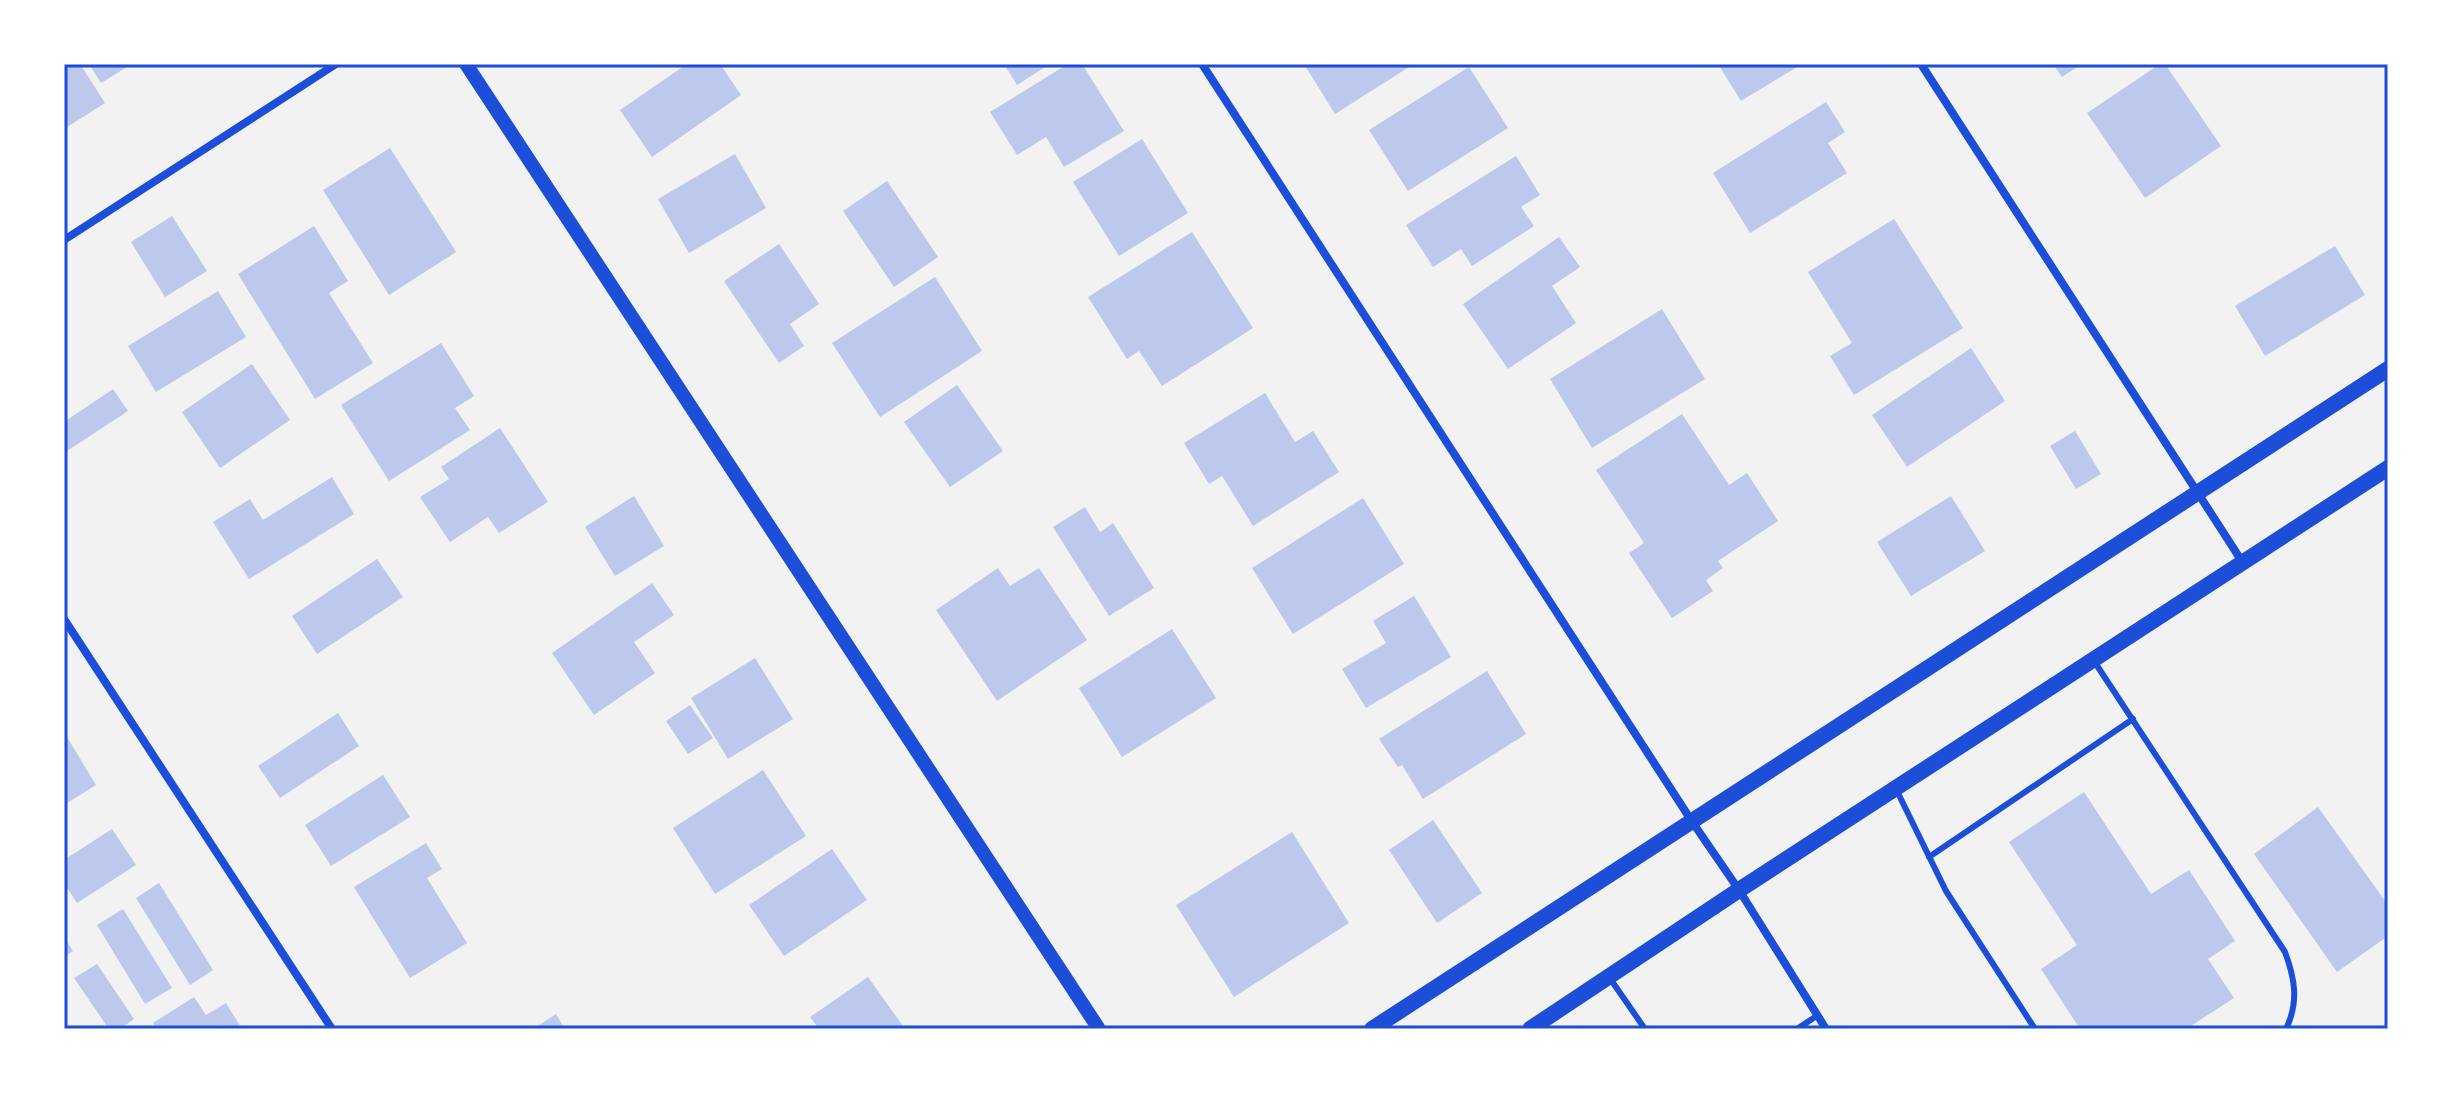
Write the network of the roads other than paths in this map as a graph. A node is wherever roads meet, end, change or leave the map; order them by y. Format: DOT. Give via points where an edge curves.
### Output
graph roads {
  1 [pos="336,64"];
  2 [pos="466,64"];
  3 [pos="1202,64"];
  4 [pos="1921,64"];
  5 [pos="64,240"];
  6 [pos="2388,369"];
  7 [pos="2388,468"];
  8 [pos="2197,492"];
  9 [pos="2243,563"];
  10 [pos="64,619"];
  11 [pos="2093,659"];
  12 [pos="2133,719"];
  13 [pos="1896,789"];
  14 [pos="1691,820"];
  15 [pos="1929,857"];
  16 [pos="1739,890"];
  17 [pos="1609,977"];
  18 [pos="1818,1015"];
  19 [pos="332,1029"];
  20 [pos="1099,1029"];
  21 [pos="1372,1029"];
  22 [pos="1530,1029"];
  23 [pos="1645,1029"];
  24 [pos="1797,1029"];
  25 [pos="1826,1029"];
  26 [pos="2035,1029"];
  27 [pos="2286,1029"];
  1 -- 5 [label="street"];
  2 -- 20 [label="street"];
  3 -- 14 [label="street"];
  4 -- 8 [label="street"];
  6 -- 8 [label="main road"];
  7 -- 9 [label="main road"];
  8 -- 9 [label="street"];
  8 -- 14 [label="main road"];
  9 -- 11 [label="main road"];
  10 -- 19 [label="street"];
  11 -- 12 [label="lane"];
  11 -- 13 [label="main road"];
  12 -- 15 [label="lane"];
  12 -- 27 [label="lane" via="2285,952 2294,976"];
  13 -- 15 [label="lane"];
  13 -- 16 [label="main road"];
  14 -- 16 [label="street"];
  14 -- 21 [label="main road"];
  15 -- 26 [label="lane"];
  16 -- 17 [label="main road"];
  16 -- 18 [label="street"];
  17 -- 22 [label="main road"];
  17 -- 23 [label="lane"];
  18 -- 24 [label="lane"];
  18 -- 25 [label="street"];
}
